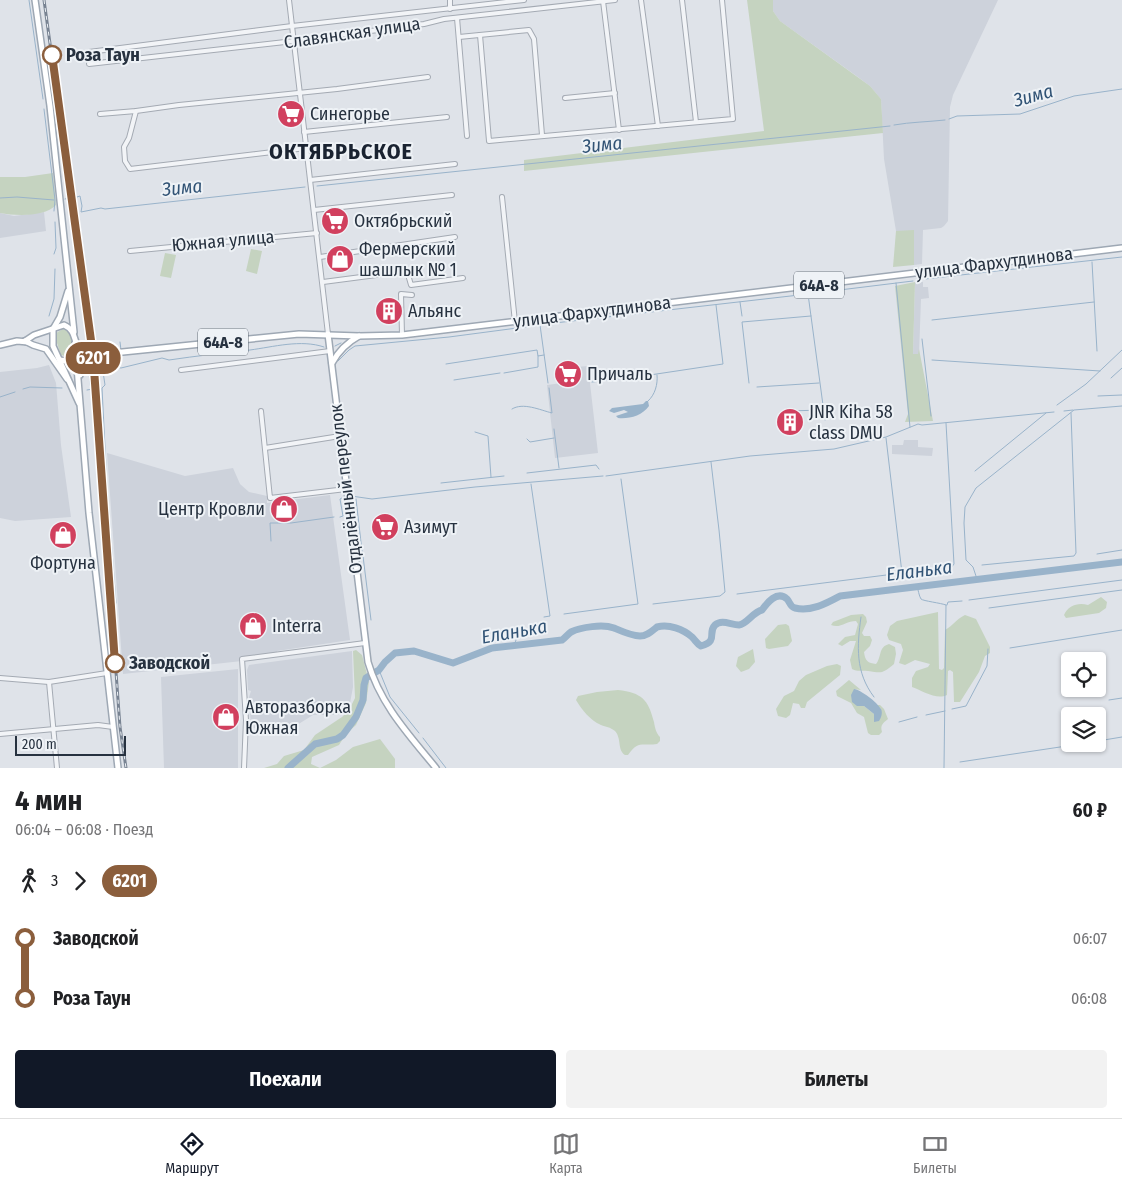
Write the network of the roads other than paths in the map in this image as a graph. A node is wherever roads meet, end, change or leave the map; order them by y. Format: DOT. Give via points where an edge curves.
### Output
graph roads {
  1 [pos="35,0"];
  2 [pos="290,0"];
  3 [pos="450,0"];
  4 [pos="524,0"];
  5 [pos="615,0"];
  6 [pos="641,0"];
  7 [pos="682,0"];
  8 [pos="722,0"];
  9 [pos="604,1"];
  10 [pos="450,9"];
  11 [pos="458,18"];
  12 [pos="292,26"];
  13 [pos="480,35"];
  14 [pos="459,37"];
  15 [pos="294,41"];
  16 [pos="89,52"];
  17 [pos="89,64"];
  18 [pos="428,77"];
  19 [pos="300,92"];
  20 [pos="615,93"];
  21 [pos="565,98"];
  22 [pos="136,111"];
  23 [pos="100,114"];
  24 [pos="448,117"];
  25 [pos="696,122"];
  26 [pos="658,126"];
  27 [pos="618,130"];
  28 [pos="304,132"];
  29 [pos="542,135"];
  30 [pos="467,136"];
  31 [pos="306,148"];
  32 [pos="455,164"];
  33 [pos="310,180"];
  34 [pos="452,195"];
  35 [pos="502,197"];
  36 [pos="314,210"];
  37 [pos="317,233"];
  38 [pos="455,237"];
  39 [pos="1122,248"];
  40 [pos="130,251"];
  41 [pos="320,257"];
  42 [pos="463,278"];
  43 [pos="323,282"];
  44 [pos="70,286"];
  45 [pos="412,295"];
  46 [pos="515,322"];
  47 [pos="53,329"];
  48 [pos="74,333"];
  49 [pos="328,334"];
  50 [pos="402,335"];
  51 [pos="359,336"];
  52 [pos="25,341"];
  53 [pos="0,345"];
  54 [pos="148,350"];
  55 [pos="330,351"];
  56 [pos="57,354"];
  57 [pos="103,354"];
  58 [pos="75,359"];
  59 [pos="60,360"];
  60 [pos="332,364"];
  61 [pos="181,370"];
  62 [pos="69,380"];
  63 [pos="79,386"];
  64 [pos="80,407"];
  65 [pos="260,412"];
  66 [pos="340,436"];
  67 [pos="265,448"];
  68 [pos="346,488"];
  69 [pos="365,643"];
  70 [pos="107,673"];
  71 [pos="0,678"];
  72 [pos="48,682"];
  73 [pos="113,727"];
  74 [pos="52,730"];
  75 [pos="0,734"];
  76 [pos="57,768"];
  77 [pos="118,768"];
  78 [pos="244,768"];
  79 [pos="436,768"];
  1 -- 44 [label="main road"];
  2 -- 12 [label="street"];
  3 -- 10 [label="street"];
  4 -- 10 [label="street"];
  5 -- 9 [label="street, Славянская улица"];
  6 -- 26 [label="street"];
  7 -- 25 [label="street"];
  8 -- 25 [label="street" via="733,119"];
  9 -- 11 [label="street, Славянская улица"];
  9 -- 20 [label="street"];
  10 -- 12 [label="street"];
  11 -- 14 [label="street"];
  11 -- 15 [label="street, Славянская улица"];
  12 -- 15 [label="street"];
  12 -- 16 [label="street"];
  13 -- 14 [label="street"];
  13 -- 29 [label="street" via="529,30 534,39"];
  13 -- 29 [label="street" via="489,140"];
  14 -- 30 [label="street"];
  15 -- 17 [label="street, Славянская улица"];
  15 -- 19 [label="street"];
  18 -- 19 [label="street"];
  19 -- 22 [label="street"];
  19 -- 28 [label="street"];
  20 -- 21 [label="street"];
  20 -- 27 [label="street"];
  22 -- 23 [label="street"];
  22 -- 31 [label="street" via="124,147 125,161 130,169"];
  24 -- 28 [label="street"];
  25 -- 26 [label="street"];
  26 -- 27 [label="street"];
  27 -- 29 [label="street"];
  28 -- 31 [label="street"];
  31 -- 33 [label="street"];
  32 -- 33 [label="street"];
  33 -- 36 [label="street"];
  34 -- 36 [label="street"];
  35 -- 46 [label="street"];
  36 -- 37 [label="street"];
  37 -- 40 [label="street, Южная улица"];
  37 -- 41 [label="street"];
  38 -- 41 [label="street"];
  39 -- 46 [label="main road, улица Фархутдинова / 64А-8"];
  41 -- 43 [label="street"];
  42 -- 43 [label="street" via="411,285 407,271"];
  43 -- 49 [label="street"];
  44 -- 47 [label="main road"];
  44 -- 48 [label="main road"];
  45 -- 50 [label="street" via="401,294"];
  46 -- 50 [label="main road, улица Фархутдинова / 64А-8"];
  47 -- 48 [label="main road" via="64,325"];
  47 -- 52 [label="main road"];
  47 -- 56 [label="main road" via="53,346"];
  48 -- 57 [label="main road, улица Фархутдинова / 64А-8" via="82,350"];
  48 -- 58 [label="main road"];
  49 -- 51 [label="main road, улица Фархутдинова / 64А-8"];
  49 -- 54 [label="main road, улица Фархутдинова / 64А-8" via="267,336"];
  49 -- 55 [label="main road, Отдалённый переулок"];
  50 -- 51 [label="main road, улица Фархутдинова / 64А-8"];
  51 -- 60 [label="main road" via="347,344"];
  52 -- 53 [label="main road"];
  52 -- 56 [label="main road" via="47,345"];
  52 -- 62 [label="main road" via="46,349"];
  54 -- 57 [label="main road, улица Фархутдинова / 64А-8"];
  54 -- 63 [label="main road" via="88,359 81,367"];
  55 -- 60 [label="main road, Отдалённый переулок"];
  55 -- 61 [label="street"];
  56 -- 59 [label="main road"];
  57 -- 58 [label="main road"];
  58 -- 59 [label="main road"];
  58 -- 63 [label="main road"];
  59 -- 62 [label="main road"];
  60 -- 66 [label="main road, Отдалённый переулок"];
  62 -- 64 [label="main road"];
  63 -- 64 [label="main road"];
  64 -- 70 [label="main road"];
  65 -- 67 [label="street"];
  66 -- 67 [label="street"];
  66 -- 68 [label="main road, Отдалённый переулок"];
  67 -- 68 [label="street" via="270,498"];
  68 -- 69 [label="main road, Отдалённый переулок"];
  69 -- 78 [label="street" via="242,659 246,720"];
  69 -- 79 [label="main road, Отдалённый переулок" via="376,685 390,710"];
  70 -- 72 [label="street"];
  70 -- 73 [label="main road"];
  71 -- 72 [label="street"];
  72 -- 74 [label="street"];
  73 -- 74 [label="street" via="98,725"];
  73 -- 77 [label="main road"];
  74 -- 75 [label="street"];
  74 -- 76 [label="street"];
}
